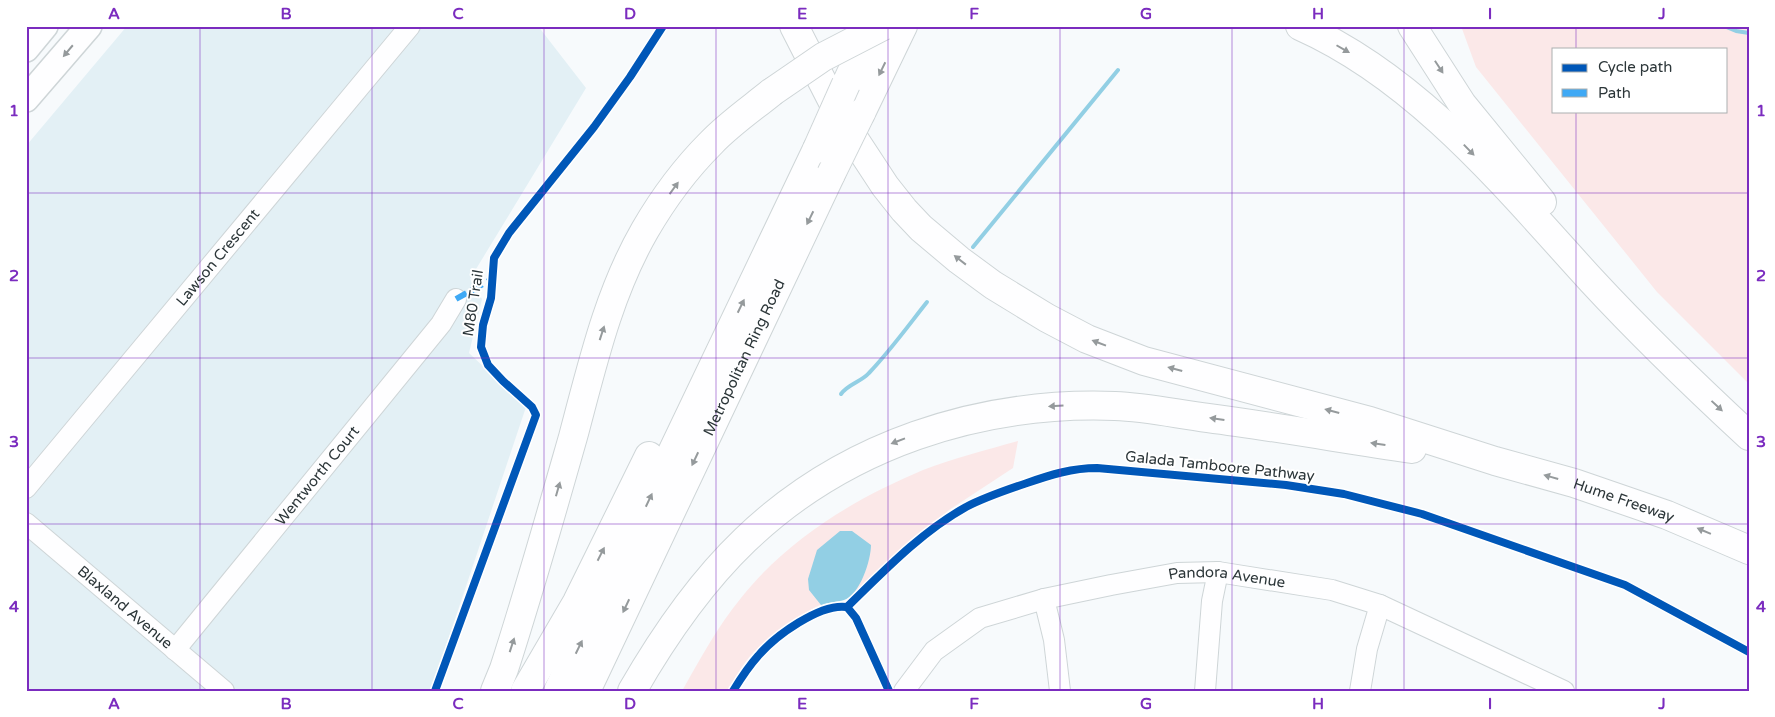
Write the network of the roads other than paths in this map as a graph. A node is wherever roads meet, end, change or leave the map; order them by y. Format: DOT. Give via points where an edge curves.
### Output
graph roads {
  1 [pos="46,26"];
  2 [pos="89,26"];
  3 [pos="410,26"];
  4 [pos="794,26"];
  5 [pos="873,26"];
  6 [pos="883,26"];
  7 [pos="903,26"];
  8 [pos="1300,26"];
  9 [pos="1412,26"];
  10 [pos="26,49"];
  11 [pos="26,99"];
  12 [pos="456,299"];
  13 [pos="726,337"];
  14 [pos="1686,377"];
  15 [pos="1749,436"];
  16 [pos="1496,461"];
  17 [pos="26,488"];
  18 [pos="26,523"];
  19 [pos="1749,550"];
  20 [pos="1218,572"];
  21 [pos="1044,599"];
  22 [pos="1380,606"];
  23 [pos="175,650"];
  24 [pos="1552,688"];
  25 [pos="224,691"];
  26 [pos="495,691"];
  27 [pos="525,691"];
  28 [pos="558,691"];
  29 [pos="586,691"];
  30 [pos="632,691"];
  31 [pos="904,691"];
  32 [pos="1060,691"];
  33 [pos="1205,691"];
  34 [pos="1360,691"];
  1 -- 10 [label="main road"];
  2 -- 11 [label="main road, one-way"];
  3 -- 17 [label="street, Lawson Crescent"];
  16 -- 4 [label="highway, one-way" via="1370,421 1144,361 1087,339 1026,306 959,260 921,228 890,192 843,122"];
  13 -- 5 [label="highway, Metropolitan Ring Road, one-way, bridge"];
  26 -- 6 [label="highway, one-way, bridge" via="543,543 599,341 613,299 645,230 686,170 711,142 772,92 823,57"];
  7 -- 29 [label="highway, Metropolitan Ring Road, one-way, bridge"];
  8 -- 14 [label="highway, one-way" via="1363,60 1407,92 1475,156 1635,328"];
  9 -- 14 [label="highway, one-way" via="1462,104"];
  12 -- 23 [label="street, Wentworth Court" via="441,324"];
  27 -- 13 [label="highway, one-way" via="577,602 650,456"];
  28 -- 13 [label="highway, Metropolitan Ring Road, one-way"];
  14 -- 15 [label="highway, one-way"];
  19 -- 16 [label="highway, Hume Freeway, one-way" via="1619,498"];
  16 -- 30 [label="highway, one-way" via="1117,406 1044,407 960,421 856,460 781,509 715,572 660,646"];
  18 -- 23 [label="street, Blaxland Avenue"];
  20 -- 21 [label="street, Pandora Avenue" via="1177,573"];
  20 -- 22 [label="street, Pandora Avenue" via="1332,590"];
  20 -- 33 [label="street" via="1212,601"];
  21 -- 31 [label="street, Pandora Avenue" via="980,618 934,651"];
  21 -- 32 [label="street" via="1054,640"];
  22 -- 24 [label="street, Pandora Avenue"];
  22 -- 34 [label="street" via="1367,649"];
  23 -- 25 [label="street, Blaxland Avenue"];
}
